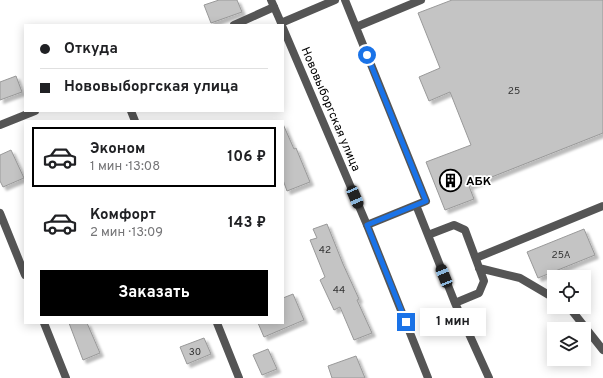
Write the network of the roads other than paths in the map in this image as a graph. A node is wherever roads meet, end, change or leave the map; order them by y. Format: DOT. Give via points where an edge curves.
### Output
graph roads {
  1 [pos="335,0"];
  2 [pos="344,0"];
  3 [pos="421,0"];
  4 [pos="273,4"];
  5 [pos="236,24"];
  6 [pos="282,24"];
  7 [pos="284,24"];
  8 [pos="356,27"];
  9 [pos="284,30"];
  10 [pos="32,112"];
  11 [pos="0,125"];
  12 [pos="416,205"];
  13 [pos="603,206"];
  14 [pos="0,213"];
  15 [pos="367,225"];
  16 [pos="428,235"];
  17 [pos="476,258"];
  18 [pos="479,268"];
  19 [pos="24,273"];
  20 [pos="547,294"];
  21 [pos="455,303"];
  22 [pos="575,314"];
  23 [pos="44,324"];
  24 [pos="217,324"];
  25 [pos="603,350"];
  26 [pos="66,378"];
  27 [pos="239,378"];
  28 [pos="428,378"];
  29 [pos="489,378"];
  1 -- 7 [label="street"];
  2 -- 8 [label="street"];
  3 -- 8 [label="street"];
  4 -- 5 [label="street"];
  4 -- 6 [label="street, Нововыборгская улица"];
  8 -- 12 [label="street" via="426,201"];
  9 -- 15 [label="street, Нововыборгская улица"];
  10 -- 11 [label="street"];
  12 -- 15 [label="street"];
  12 -- 16 [label="street"];
  13 -- 17 [label="street"];
  14 -- 19 [label="street"];
  15 -- 28 [label="street, Нововыборгская улица"];
  16 -- 17 [label="street" via="454,225 465,230"];
  16 -- 21 [label="street"];
  17 -- 18 [label="street"];
  18 -- 20 [label="street" via="520,278"];
  18 -- 21 [label="street" via="484,281 479,293"];
  21 -- 29 [label="street"];
  22 -- 25 [label="street"];
  23 -- 26 [label="street"];
  24 -- 27 [label="street"];
}
